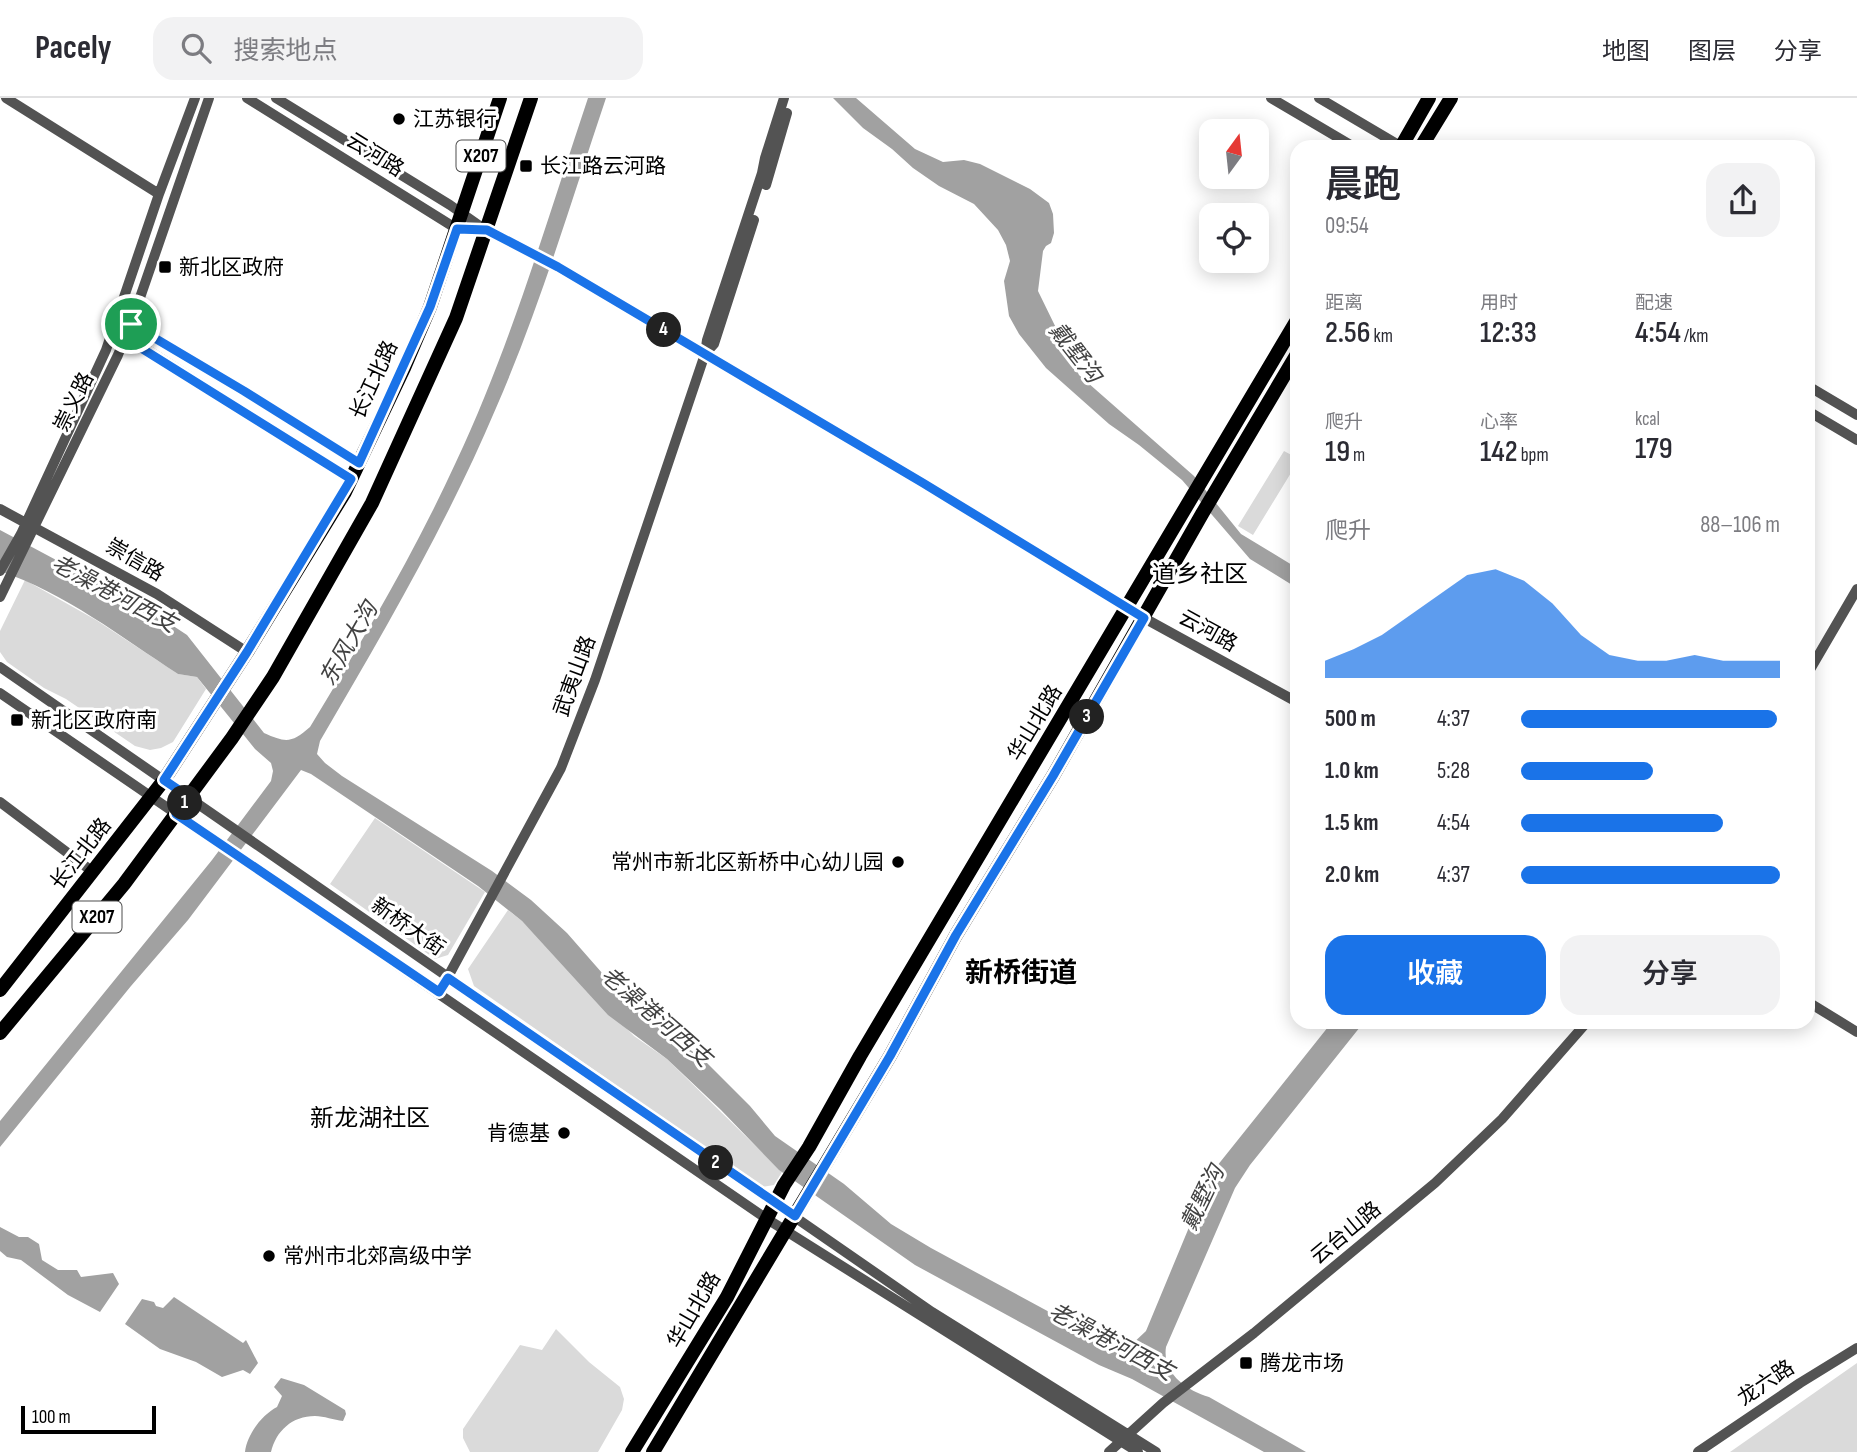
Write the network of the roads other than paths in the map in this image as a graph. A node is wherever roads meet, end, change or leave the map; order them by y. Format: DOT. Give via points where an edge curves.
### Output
graph roads {
  1 [pos="6,98"];
  2 [pos="195,98"];
  3 [pos="209,98"];
  4 [pos="247,98"];
  5 [pos="276,98"];
  6 [pos="500,98"];
  7 [pos="531,98"];
  8 [pos="784,98"];
  9 [pos="791,98"];
  10 [pos="1271,98"];
  11 [pos="1319,98"];
  12 [pos="1429,98"];
  13 [pos="1451,98"];
  14 [pos="1342,140"];
  15 [pos="1389,140"];
  16 [pos="1405,140"];
  17 [pos="1425,140"];
  18 [pos="159,194"];
  19 [pos="462,213"];
  20 [pos="457,229"];
  21 [pos="487,230"];
  22 [pos="118,318"];
  23 [pos="131,324"];
  24 [pos="113,332"];
  25 [pos="1290,332"];
  26 [pos="125,338"];
  27 [pos="705,354"];
  28 [pos="1290,366"];
  29 [pos="1815,390"];
  30 [pos="1815,415"];
  31 [pos="1857,415"];
  32 [pos="1857,440"];
  33 [pos="359,463"];
  34 [pos="351,479"];
  35 [pos="0,509"];
  36 [pos="30,524"];
  37 [pos="5,575"];
  38 [pos="1857,589"];
  39 [pos="0,597"];
  40 [pos="1128,608"];
  41 [pos="1144,618"];
  42 [pos="244,655"];
  43 [pos="1815,661"];
  44 [pos="0,667"];
  45 [pos="0,692"];
  46 [pos="1290,698"];
  47 [pos="164,780"];
  48 [pos="151,797"];
  49 [pos="189,797"];
  50 [pos="0,802"];
  51 [pos="176,814"];
  52 [pos="93,872"];
  53 [pos="448,978"];
  54 [pos="0,990"];
  55 [pos="439,992"];
  56 [pos="1815,1006"];
  57 [pos="1581,1029"];
  58 [pos="1857,1032"];
  59 [pos="0,1033"];
  60 [pos="774,1203"];
  61 [pos="795,1216"];
  62 [pos="767,1219"];
  63 [pos="787,1230"];
  64 [pos="1857,1348"];
  65 [pos="1125,1437"];
  66 [pos="632,1452"];
  67 [pos="653,1452"];
  68 [pos="1109,1452"];
  69 [pos="1138,1452"];
  70 [pos="1156,1452"];
  71 [pos="1698,1452"];
  1 -- 18 [label="street"];
  2 -- 18 [label="street, 崇义路"];
  3 -- 23 [label="street, 崇义路"];
  4 -- 20 [label="street, 云河路"];
  5 -- 19 [label="street, 云河路"];
  6 -- 19 [label="main road, 长江北路 / X207"];
  7 -- 21 [label="main road, X207"];
  8 -- 27 [label="street, 武夷山路"];
  9 -- 27 [label="street, 武夷山路" via="714,344"];
  10 -- 14 [label="street"];
  11 -- 15 [label="street"];
  12 -- 16 [label="main road"];
  13 -- 17 [label="main road"];
  18 -- 22 [label="street, 崇义路"];
  19 -- 20 [label="main road, 长江北路 / X207"];
  19 -- 21 [label="street, 云河路"];
  20 -- 21 [label="street, 云河路"];
  20 -- 33 [label="main road, 长江北路 / X207" via="430,307"];
  21 -- 27 [label="street, 云河路"];
  21 -- 49 [label="main road, X207" via="456,318 386,476 280,665"];
  22 -- 23 [label="street"];
  22 -- 24 [label="street, 崇义路"];
  23 -- 26 [label="street, 崇义路"];
  23 -- 33 [label="street"];
  24 -- 26 [label="street"];
  24 -- 36 [label="street, 崇义路"];
  25 -- 40 [label="main road, 华山北路"];
  26 -- 34 [label="street"];
  26 -- 36 [label="street, 崇义路"];
  27 -- 40 [label="street, 云河路"];
  27 -- 53 [label="street, 武夷山路" via="561,768"];
  28 -- 41 [label="main road, 华山北路"];
  29 -- 31 [label="street"];
  30 -- 32 [label="street"];
  33 -- 34 [label="main road, 长江北路 / X207"];
  34 -- 42 [label="main road, 长江北路 / X207"];
  35 -- 36 [label="street, 崇信路"];
  36 -- 37 [label="street, 崇义路"];
  36 -- 42 [label="street, 崇信路" via="157,594"];
  37 -- 39 [label="street, 崇义路"];
  38 -- 43 [label="street"];
  40 -- 41 [label="street, 云河路"];
  40 -- 60 [label="main road, 华山北路"];
  41 -- 46 [label="street, 云河路"];
  41 -- 61 [label="main road, 华山北路"];
  42 -- 47 [label="main road, 长江北路"];
  44 -- 47 [label="street, 新桥大街"];
  45 -- 48 [label="street, 新桥大街"];
  47 -- 48 [label="main road, 长江北路"];
  47 -- 49 [label="street, 新桥大街"];
  48 -- 51 [label="street, 新桥大街"];
  48 -- 52 [label="main road, 长江北路 / X207"];
  49 -- 51 [label="main road, X207"];
  49 -- 53 [label="street, 新桥大街"];
  50 -- 52 [label="street"];
  51 -- 55 [label="street, 新桥大街"];
  51 -- 59 [label="main road, X207"];
  52 -- 54 [label="main road, 长江北路 / X207"];
  53 -- 55 [label="street, 武夷山路"];
  53 -- 60 [label="street, 新桥大街"];
  55 -- 62 [label="street, 新桥大街"];
  56 -- 58 [label="street"];
  57 -- 65 [label="street, 云台山路" via="1502,1119 1435,1183"];
  60 -- 61 [label="street, 新桥大街"];
  60 -- 62 [label="main road, 华山北路"];
  61 -- 63 [label="main road, 华山北路"];
  61 -- 65 [label="street, 新桥大街" via="932,1312"];
  62 -- 63 [label="street, 新桥大街"];
  62 -- 66 [label="main road, 华山北路" via="727,1297"];
  63 -- 65 [label="street, 新桥大街"];
  63 -- 67 [label="main road, 华山北路"];
  64 -- 71 [label="street, 龙六路"];
  65 -- 68 [label="street, 云台山路"];
  65 -- 69 [label="street"];
  65 -- 70 [label="street"];
}
